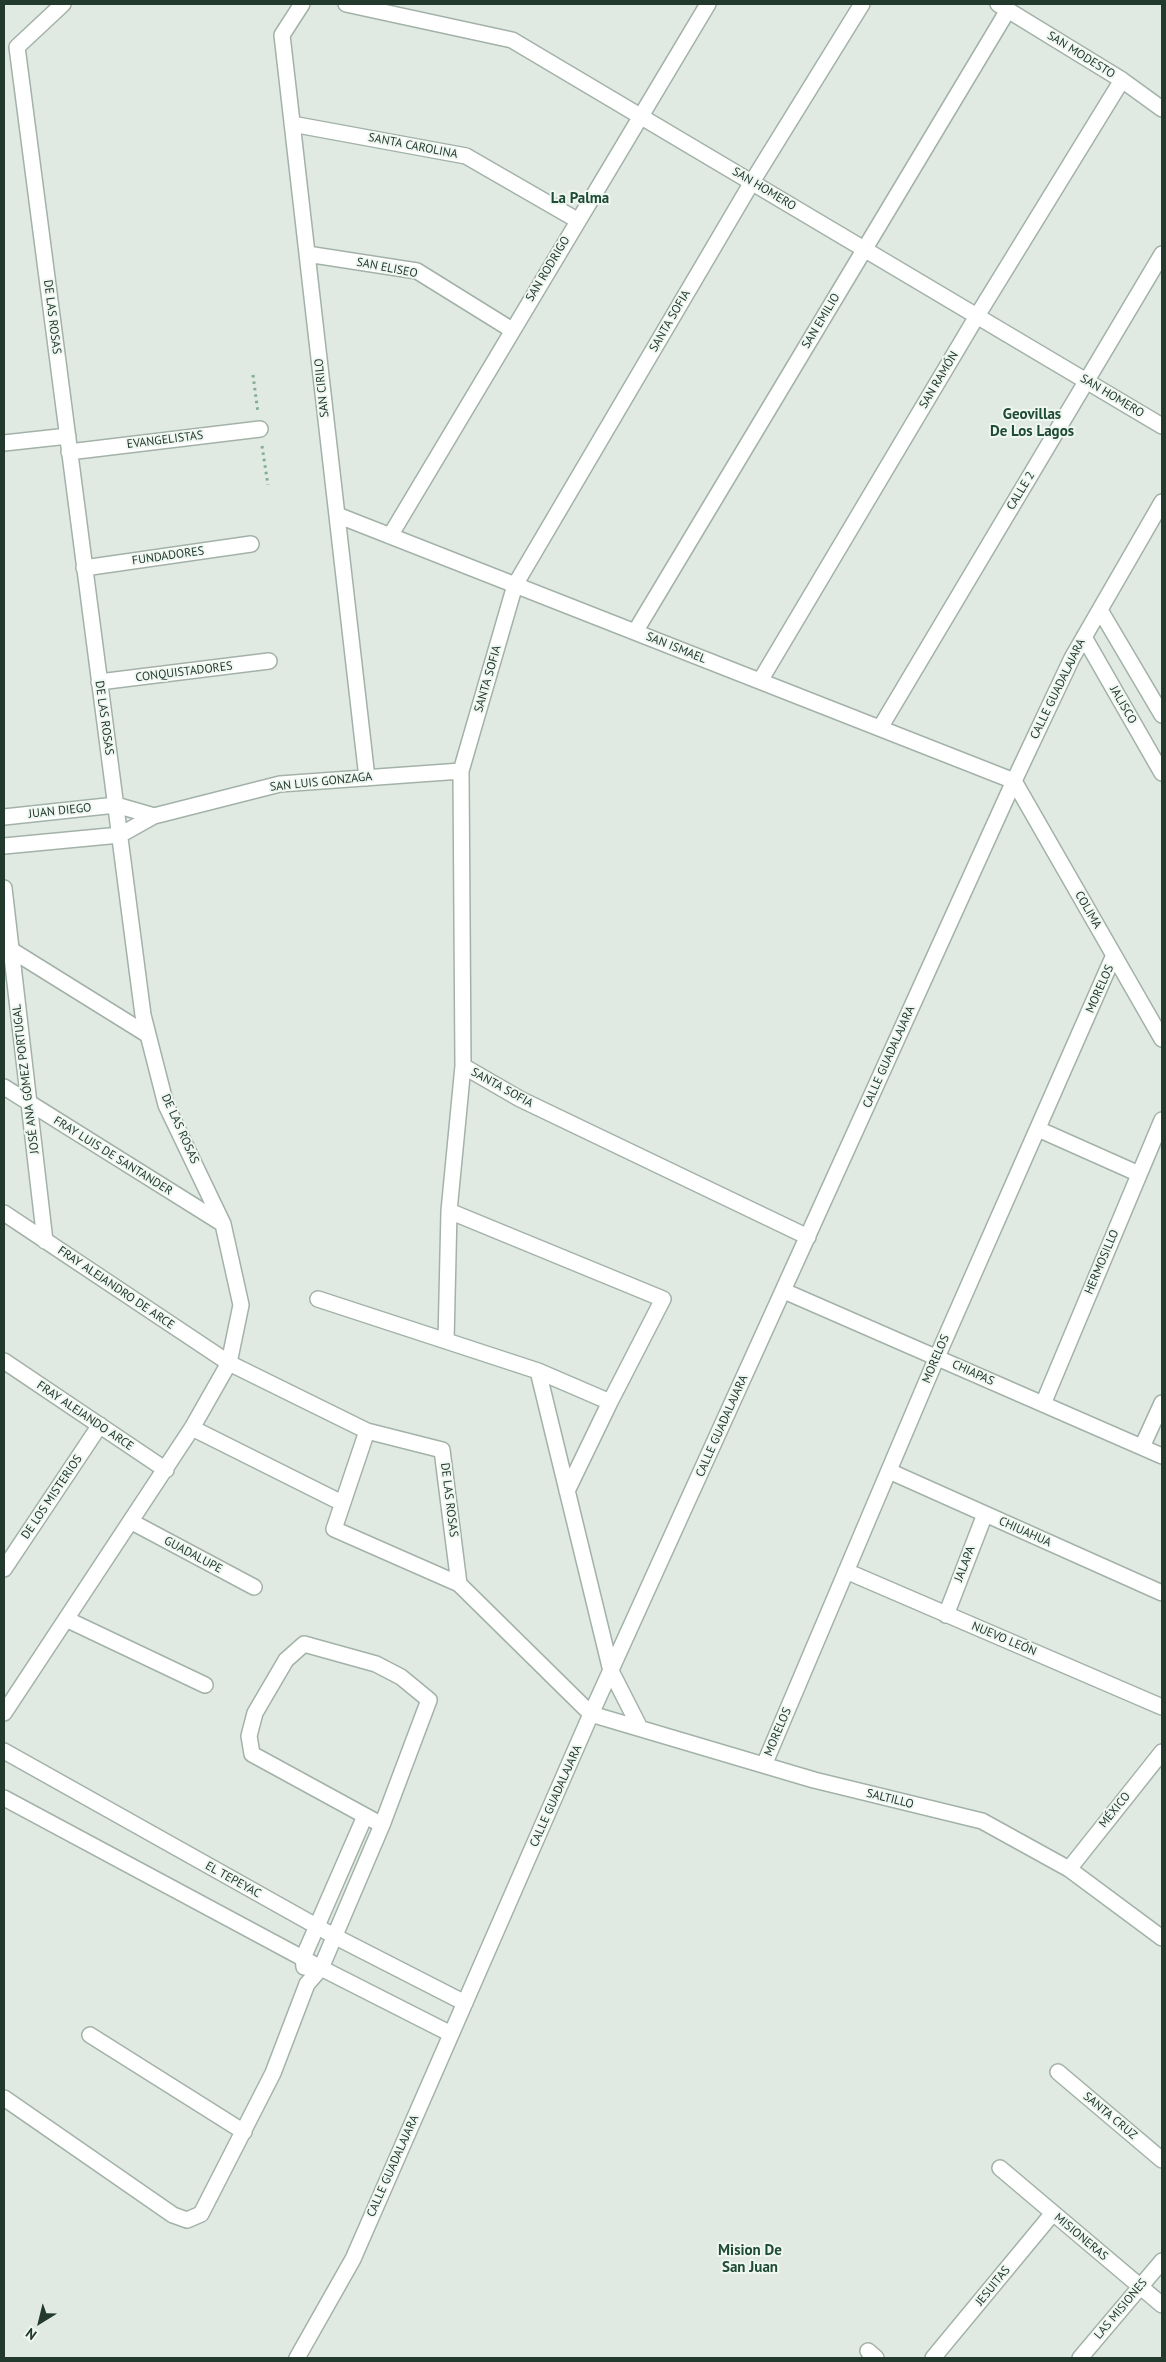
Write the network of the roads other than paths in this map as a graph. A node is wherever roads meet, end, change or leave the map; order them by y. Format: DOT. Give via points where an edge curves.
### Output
graph roads {
  1 [pos="64,4"];
  2 [pos="302,4"];
  3 [pos="346,4"];
  4 [pos="708,4"];
  5 [pos="862,4"];
  6 [pos="1003,7"];
  7 [pos="1122,80"];
  8 [pos="1162,109"];
  9 [pos="640,115"];
  10 [pos="292,124"];
  11 [pos="752,182"];
  12 [pos="577,220"];
  13 [pos="864,248"];
  14 [pos="307,254"];
  15 [pos="1162,254"];
  16 [pos="978,316"];
  17 [pos="512,330"];
  18 [pos="1087,381"];
  19 [pos="1162,426"];
  20 [pos="260,429"];
  21 [pos="68,436"];
  22 [pos="4,443"];
  23 [pos="70,452"];
  24 [pos="1162,502"];
  25 [pos="337,515"];
  26 [pos="390,536"];
  27 [pos="250,544"];
  28 [pos="84,568"];
  29 [pos="515,585"];
  30 [pos="1100,610"];
  31 [pos="635,632"];
  32 [pos="1084,637"];
  33 [pos="268,661"];
  34 [pos="760,681"];
  35 [pos="99,682"];
  36 [pos="1162,715"];
  37 [pos="880,728"];
  38 [pos="461,771"];
  39 [pos="1162,773"];
  40 [pos="367,778"];
  41 [pos="1014,781"];
  42 [pos="116,805"];
  43 [pos="154,816"];
  44 [pos="4,817"];
  45 [pos="120,835"];
  46 [pos="4,846"];
  47 [pos="4,888"];
  48 [pos="7,947"];
  49 [pos="1114,956"];
  50 [pos="148,1035"];
  51 [pos="1162,1039"];
  52 [pos="463,1066"];
  53 [pos="4,1088"];
  54 [pos="29,1104"];
  55 [pos="1162,1120"];
  56 [pos="1038,1129"];
  57 [pos="1139,1174"];
  58 [pos="449,1211"];
  59 [pos="4,1213"];
  60 [pos="223,1224"];
  61 [pos="808,1236"];
  62 [pos="45,1241"];
  63 [pos="784,1290"];
  64 [pos="318,1299"];
  65 [pos="446,1341"];
  66 [pos="937,1358"];
  67 [pos="229,1363"];
  68 [pos="5,1366"];
  69 [pos="538,1371"];
  70 [pos="610,1402"];
  71 [pos="1162,1403"];
  72 [pos="1043,1404"];
  73 [pos="100,1425"];
  74 [pos="192,1428"];
  75 [pos="367,1431"];
  76 [pos="1142,1447"];
  77 [pos="1162,1456"];
  78 [pos="166,1470"];
  79 [pos="888,1471"];
  80 [pos="567,1490"];
  81 [pos="342,1503"];
  82 [pos="985,1514"];
  83 [pos="132,1522"];
  84 [pos="4,1569"];
  85 [pos="846,1571"];
  86 [pos="459,1584"];
  87 [pos="254,1587"];
  88 [pos="1162,1593"];
  89 [pos="946,1615"];
  90 [pos="66,1619"];
  91 [pos="611,1670"];
  92 [pos="205,1685"];
  93 [pos="1162,1708"];
  94 [pos="4,1712"];
  95 [pos="591,1714"];
  96 [pos="640,1728"];
  97 [pos="4,1751"];
  98 [pos="1162,1752"];
  99 [pos="764,1765"];
  100 [pos="4,1798"];
  101 [pos="365,1816"];
  102 [pos="382,1825"];
  103 [pos="1069,1868"];
  104 [pos="317,1927"];
  105 [pos="334,1936"];
  106 [pos="1162,1938"];
  107 [pos="303,1958"];
  108 [pos="321,1968"];
  109 [pos="307,1984"];
  110 [pos="465,2003"];
  111 [pos="451,2034"];
  112 [pos="90,2035"];
  113 [pos="1058,2072"];
  114 [pos="4,2098"];
  115 [pos="244,2132"];
  116 [pos="1162,2160"];
  117 [pos="1000,2168"];
  118 [pos="1053,2213"];
  119 [pos="1162,2261"];
  120 [pos="1140,2286"];
  121 [pos="1162,2305"];
  122 [pos="297,2358"];
  123 [pos="934,2358"];
  124 [pos="1080,2358"];
  1 -- 21 [label="street, DE LAS ROSAS" via="17,47"];
  2 -- 10 [label="street, SAN CIRILO" via="282,35"];
  3 -- 9 [label="street, SAN HOMERO" via="512,40"];
  4 -- 9 [label="street, SAN RODRIGO"];
  5 -- 11 [label="street, SANTA SOFIA"];
  6 -- 7 [label="street, SAN MODESTO"];
  6 -- 13 [label="street, SAN EMILIO"];
  7 -- 8 [label="street, SAN MODESTO"];
  7 -- 16 [label="street, SAN RAMÓN"];
  9 -- 11 [label="street, SAN HOMERO"];
  9 -- 12 [label="street, SAN RODRIGO"];
  10 -- 12 [label="street, SANTA CAROLINA" via="466,156"];
  10 -- 14 [label="street, SAN CIRILO"];
  11 -- 13 [label="street, SAN HOMERO"];
  11 -- 29 [label="street, SANTA SOFIA"];
  12 -- 17 [label="street, SAN RODRIGO"];
  13 -- 16 [label="street, SAN HOMERO"];
  13 -- 31 [label="street, SAN EMILIO"];
  14 -- 17 [label="street, SAN ELISEO" via="417,271"];
  14 -- 25 [label="street, SAN CIRILO"];
  15 -- 18 [label="street, CALLE 2"];
  16 -- 18 [label="street, SAN HOMERO"];
  16 -- 34 [label="street, SAN RAMÓN"];
  17 -- 26 [label="street, SAN RODRIGO"];
  18 -- 19 [label="street, SAN HOMERO"];
  18 -- 37 [label="street, CALLE 2"];
  20 -- 23 [label="street, EVANGELISTAS"];
  21 -- 22 [label="street"];
  21 -- 23 [label="street, DE LAS ROSAS"];
  23 -- 28 [label="street, DE LAS ROSAS"];
  24 -- 30 [label="street, CALLE GUADALAJARA"];
  25 -- 26 [label="street, SAN ISMAEL"];
  25 -- 40 [label="street, SAN CIRILO"];
  26 -- 29 [label="street, SAN ISMAEL"];
  27 -- 28 [label="street, FUNDADORES"];
  28 -- 35 [label="street, DE LAS ROSAS"];
  29 -- 31 [label="street, SAN ISMAEL"];
  29 -- 38 [label="street, SANTA SOFIA"];
  30 -- 32 [label="street, CALLE GUADALAJARA"];
  30 -- 36 [label="street"];
  31 -- 34 [label="street, SAN ISMAEL"];
  32 -- 39 [label="street, JALISCO"];
  32 -- 41 [label="street, CALLE GUADALAJARA"];
  33 -- 35 [label="street, CONQUISTADORES"];
  34 -- 37 [label="street, SAN ISMAEL"];
  35 -- 42 [label="street, DE LAS ROSAS"];
  37 -- 41 [label="street, SAN ISMAEL"];
  38 -- 40 [label="street, SAN LUIS GONZAGA"];
  38 -- 52 [label="street, SANTA SOFIA"];
  40 -- 43 [label="street, SAN LUIS GONZAGA" via="280,784"];
  41 -- 49 [label="street, COLIMA"];
  41 -- 61 [label="street, CALLE GUADALAJARA"];
  42 -- 43 [label="street"];
  42 -- 44 [label="street, JUAN DIEGO"];
  42 -- 45 [label="street, DE LAS ROSAS"];
  43 -- 45 [label="street, SAN LUIS GONZAGA"];
  45 -- 46 [label="street, SAN LUIS GONZAGA"];
  45 -- 50 [label="street, DE LAS ROSAS"];
  47 -- 48 [label="street, JOSÉ ANA GÓMEZ PORTUGAL"];
  48 -- 50 [label="street"];
  48 -- 54 [label="street, JOSÉ ANA GÓMEZ PORTUGAL"];
  49 -- 51 [label="street, COLIMA"];
  49 -- 56 [label="street, MORELOS"];
  50 -- 60 [label="street, DE LAS ROSAS" via="166,1104"];
  52 -- 58 [label="street"];
  52 -- 61 [label="street, SANTA SOFIA" via="520,1098"];
  53 -- 54 [label="street, FRAY LUIS DE SANTANDER"];
  54 -- 60 [label="street, FRAY LUIS DE SANTANDER"];
  54 -- 62 [label="street, JOSÉ ANA GÓMEZ PORTUGAL"];
  55 -- 57 [label="street, HERMOSILLO"];
  56 -- 57 [label="street"];
  56 -- 66 [label="street, MORELOS"];
  57 -- 72 [label="street, HERMOSILLO"];
  58 -- 65 [label="street"];
  58 -- 70 [label="street" via="663,1299"];
  59 -- 62 [label="street, FRAY ALEJANDRO DE ARCE"];
  60 -- 67 [label="street, DE LAS ROSAS" via="241,1305"];
  61 -- 63 [label="street, CALLE GUADALAJARA"];
  62 -- 67 [label="street, FRAY ALEJANDRO DE ARCE"];
  63 -- 66 [label="street, CHIAPAS"];
  63 -- 91 [label="street, CALLE GUADALAJARA"];
  64 -- 65 [label="street"];
  65 -- 69 [label="street"];
  66 -- 72 [label="street, CHIAPAS"];
  66 -- 79 [label="street, MORELOS"];
  67 -- 74 [label="street, DE LAS ROSAS"];
  67 -- 75 [label="street, FRAY ALEJANDRO DE ARCE"];
  68 -- 73 [label="street, FRAY ALEJANDO ARCE"];
  69 -- 70 [label="street"];
  69 -- 80 [label="street"];
  70 -- 80 [label="street"];
  71 -- 76 [label="street"];
  72 -- 76 [label="street, CHIAPAS"];
  73 -- 78 [label="street, FRAY ALEJANDO ARCE"];
  73 -- 84 [label="street, DE LOS MISTERIOS"];
  74 -- 78 [label="street, DE LAS ROSAS"];
  74 -- 81 [label="street"];
  75 -- 81 [label="street"];
  75 -- 86 [label="street, DE LAS ROSAS" via="442,1450"];
  76 -- 77 [label="street, CHIAPAS"];
  78 -- 83 [label="street, DE LAS ROSAS"];
  79 -- 82 [label="street, CHIUAHUA"];
  79 -- 85 [label="street, MORELOS"];
  80 -- 91 [label="street"];
  81 -- 86 [label="street" via="334,1529"];
  82 -- 88 [label="street, CHIUAHUA"];
  82 -- 89 [label="street, JALAPA"];
  83 -- 87 [label="street, GUADALUPE"];
  83 -- 90 [label="street, DE LAS ROSAS"];
  85 -- 89 [label="street, NUEVO LEÓN"];
  85 -- 99 [label="street, MORELOS"];
  86 -- 95 [label="street"];
  89 -- 93 [label="street, NUEVO LEÓN"];
  90 -- 92 [label="street"];
  90 -- 94 [label="street, DE LAS ROSAS"];
  91 -- 95 [label="street, CALLE GUADALAJARA"];
  91 -- 96 [label="street"];
  95 -- 96 [label="street, SALTILLO"];
  95 -- 110 [label="street, CALLE GUADALAJARA"];
  96 -- 99 [label="street, SALTILLO"];
  97 -- 104 [label="street, EL TEPEYAC"];
  98 -- 103 [label="street, MÉXICO"];
  99 -- 103 [label="street, SALTILLO" via="982,1821"];
  100 -- 107 [label="street"];
  101 -- 102 [label="street"];
  101 -- 102 [label="street" via="252,1754 249,1736 255,1713 286,1660 304,1644 376,1664 429,1700"];
  101 -- 104 [label="street"];
  102 -- 105 [label="street"];
  103 -- 106 [label="street, SALTILLO"];
  104 -- 105 [label="street, EL TEPEYAC"];
  104 -- 107 [label="street"];
  105 -- 108 [label="street"];
  105 -- 110 [label="street, EL TEPEYAC"];
  107 -- 108 [label="street"];
  107 -- 109 [label="street"];
  108 -- 109 [label="street"];
  108 -- 111 [label="street"];
  109 -- 115 [label="street" via="273,2073"];
  110 -- 111 [label="street, CALLE GUADALAJARA"];
  111 -- 122 [label="street, CALLE GUADALAJARA" via="353,2259"];
  112 -- 115 [label="street"];
  113 -- 116 [label="street, SANTA CRUZ"];
  114 -- 115 [label="street" via="173,2215 187,2220 201,2214"];
  117 -- 118 [label="street, MISIONERAS"];
  118 -- 120 [label="street, MISIONERAS"];
  118 -- 123 [label="street, JESUITAS"];
  119 -- 120 [label="street, LAS MISIONES"];
  120 -- 121 [label="street, MISIONERAS"];
  120 -- 124 [label="street, LAS MISIONES"];
}
